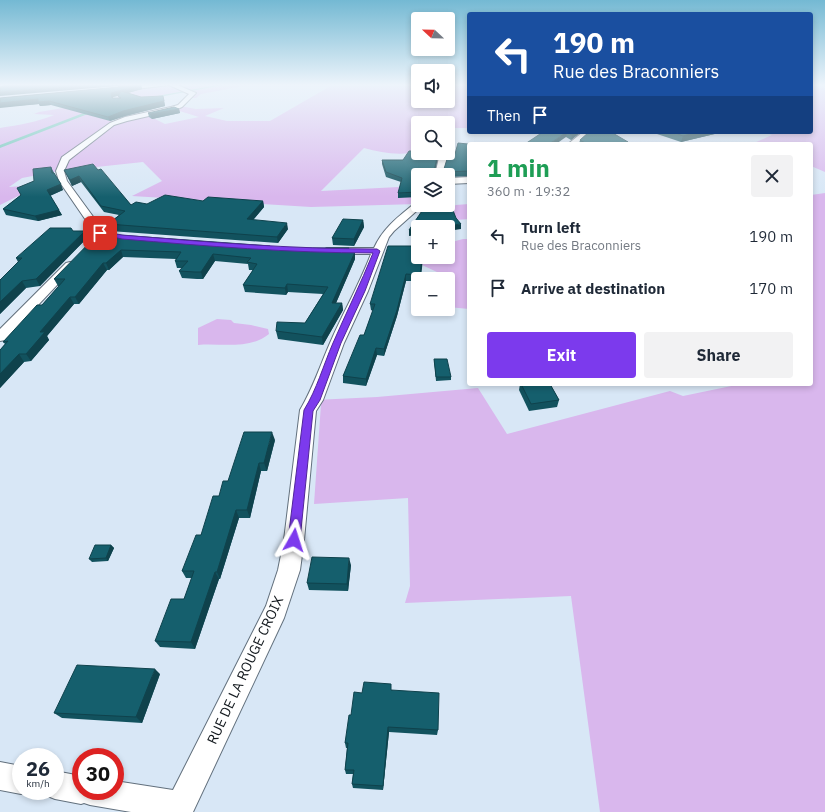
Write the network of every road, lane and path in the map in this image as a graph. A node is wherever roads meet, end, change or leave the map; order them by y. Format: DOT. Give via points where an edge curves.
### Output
graph roads {
  1 [pos="114,122"];
  2 [pos="585,134"];
  3 [pos="575,142"];
  4 [pos="467,180"];
  5 [pos="455,181"];
  6 [pos="411,211"];
  7 [pos="91,243"];
  8 [pos="316,251"];
  9 [pos="377,251"];
  10 [pos="76,258"];
  11 [pos="0,337"];
  12 [pos="0,776"];
  13 [pos="12,778"];
  14 [pos="124,798"];
  15 [pos="179,809"];
  1 -- 7 [label="street" via="69,155 60,171 63,181 106,234"];
  2 -- 3 [label="street"];
  4 -- 5 [label="street"];
  6 -- 9 [label="street, RUE DE LA ROUGE CROIX" via="390,229"];
  8 -- 9 [label="street"];
  9 -- 15 [label="street, RUE DE LA ROUGE CROIX" via="315,400 308,410 294,540 289,570 276,610"];
  10 -- 11 [label="street"];
  12 -- 13 [label="street"];
  14 -- 15 [label="street"];
}
